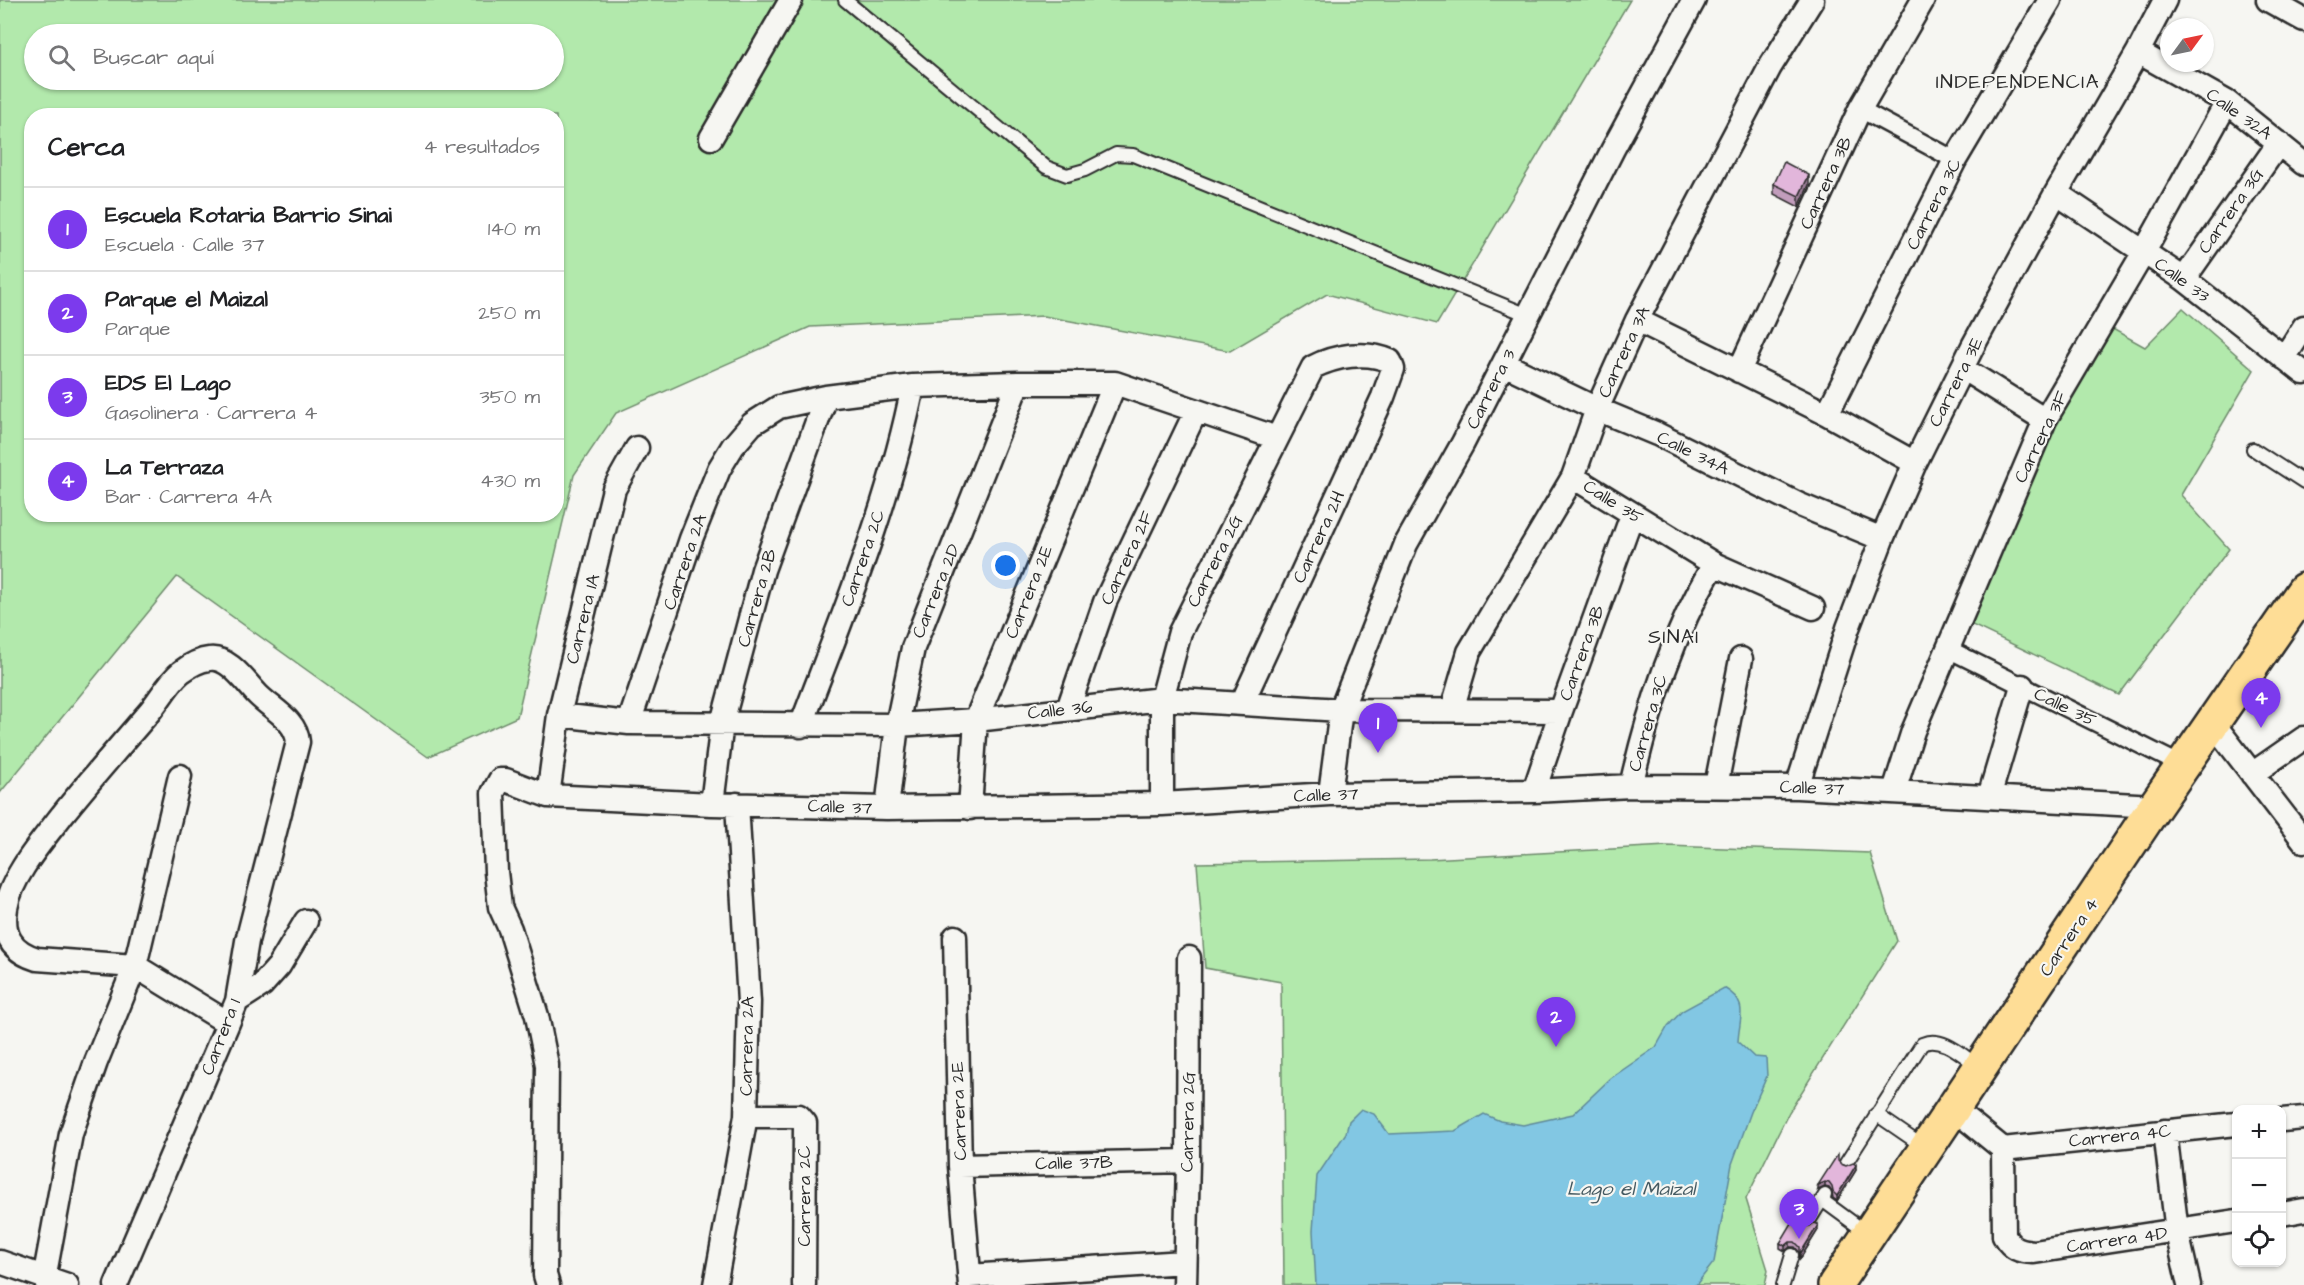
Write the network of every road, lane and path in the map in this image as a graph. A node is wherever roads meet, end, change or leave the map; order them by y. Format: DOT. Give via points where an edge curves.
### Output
graph roads {
  1 [pos="791,0"];
  2 [pos="845,0"];
  3 [pos="1694,0"];
  4 [pos="1812,0"];
  5 [pos="1923,0"];
  6 [pos="2050,0"];
  7 [pos="2165,0"];
  8 [pos="2268,0"];
  9 [pos="2304,20"];
  10 [pos="2139,52"];
  11 [pos="2227,102"];
  12 [pos="1860,109"];
  13 [pos="711,138"];
  14 [pos="2278,143"];
  15 [pos="1955,160"];
  16 [pos="2304,164"];
  17 [pos="2056,193"];
  18 [pos="2144,252"];
  19 [pos="2184,279"];
  20 [pos="1528,315"];
  21 [pos="1637,320"];
  22 [pos="2304,327"];
  23 [pos="2284,358"];
  24 [pos="1504,364"];
  25 [pos="1962,368"];
  26 [pos="1393,369"];
  27 [pos="1739,371"];
  28 [pos="2304,373"];
  29 [pos="1018,383"];
  30 [pos="1115,383"];
  31 [pos="913,386"];
  32 [pos="826,397"];
  33 [pos="1597,409"];
  34 [pos="1196,411"];
  35 [pos="1827,414"];
  36 [pos="2045,420"];
  37 [pos="1277,438"];
  38 [pos="637,448"];
  39 [pos="2253,449"];
  40 [pos="1915,463"];
  41 [pos="1573,477"];
  42 [pos="2304,482"];
  43 [pos="1632,514"];
  44 [pos="1882,539"];
  45 [pos="1714,564"];
  46 [pos="2304,590"];
  47 [pos="1813,608"];
  48 [pos="1948,649"];
  49 [pos="1741,659"];
  50 [pos="2022,686"];
  51 [pos="1162,699"];
  52 [pos="1242,703"];
  53 [pos="1068,709"];
  54 [pos="1341,710"];
  55 [pos="1452,710"];
  56 [pos="1561,711"];
  57 [pos="559,715"];
  58 [pos="976,720"];
  59 [pos="629,723"];
  60 [pos="722,723"];
  61 [pos="2213,723"];
  62 [pos="897,725"];
  63 [pos="801,726"];
  64 [pos="2304,738"];
  65 [pos="2183,766"];
  66 [pos="2252,774"];
  67 [pos="180,776"];
  68 [pos="1631,786"];
  69 [pos="1716,786"];
  70 [pos="1797,787"];
  71 [pos="1894,791"];
  72 [pos="1534,792"];
  73 [pos="1330,794"];
  74 [pos="548,796"];
  75 [pos="1989,797"];
  76 [pos="712,804"];
  77 [pos="737,804"];
  78 [pos="1162,804"];
  79 [pos="2155,806"];
  80 [pos="887,808"];
  81 [pos="970,808"];
  82 [pos="2304,841"];
  83 [pos="306,921"];
  84 [pos="955,937"];
  85 [pos="1189,958"];
  86 [pos="135,966"];
  87 [pos="237,1001"];
  88 [pos="228,1023"];
  89 [pos="1982,1068"];
  90 [pos="1954,1109"];
  91 [pos="1876,1114"];
  92 [pos="746,1116"];
  93 [pos="2304,1118"];
  94 [pos="2286,1120"];
  95 [pos="2232,1124"];
  96 [pos="2165,1131"];
  97 [pos="1927,1149"];
  98 [pos="2003,1149"];
  99 [pos="1188,1161"];
  100 [pos="1846,1163"];
  101 [pos="960,1166"];
  102 [pos="2304,1210"];
  103 [pos="2286,1213"];
  104 [pos="2232,1222"];
  105 [pos="1807,1224"];
  106 [pos="2177,1232"];
  107 [pos="1869,1234"];
  108 [pos="1791,1255"];
  109 [pos="0,1262"];
  110 [pos="1184,1262"];
  111 [pos="44,1279"];
  112 [pos="970,1281"];
  113 [pos="67,1285"];
  114 [pos="116,1285"];
  115 [pos="548,1285"];
  116 [pos="716,1285"];
  117 [pos="804,1285"];
  118 [pos="1185,1285"];
  119 [pos="1783,1285"];
  120 [pos="1835,1285"];
  121 [pos="2189,1285"];
  1 -- 13 [label="street"];
  2 -- 20 [label="lane" via="1046,167 1067,175 1116,154 1133,155"];
  3 -- 20 [label="street, Carrera 3"];
  4 -- 21 [label="street, Carrera 3A" via="1770,67"];
  5 -- 12 [label="street, Carrera 3B"];
  6 -- 15 [label="street, Carrera 3C"];
  7 -- 10 [label="street, Carrera 3E"];
  8 -- 9 [label="street"];
  10 -- 11 [label="street, Calle 32A"];
  10 -- 17 [label="street, Carrera 3E"];
  11 -- 14 [label="street, Calle 32A"];
  11 -- 18 [label="street, Carrera 3F"];
  12 -- 15 [label="street"];
  12 -- 27 [label="street, Carrera 3B"];
  14 -- 16 [label="street, Calle 32A"];
  14 -- 19 [label="street, Carrera 3G"];
  15 -- 35 [label="street, Carrera 3C"];
  17 -- 18 [label="street, Calle 33"];
  17 -- 25 [label="street, Carrera 3E"];
  18 -- 19 [label="street, Calle 33"];
  18 -- 36 [label="street, Carrera 3F"];
  19 -- 23 [label="street, Calle 33"];
  20 -- 24 [label="street, Carrera 3"];
  21 -- 27 [label="street"];
  21 -- 33 [label="street, Carrera 3A"];
  22 -- 23 [label="street"];
  23 -- 28 [label="street, Calle 33"];
  24 -- 33 [label="street, Calle 34A"];
  24 -- 54 [label="street, Carrera 3" via="1406,544"];
  25 -- 36 [label="street"];
  25 -- 40 [label="street, Carrera 3E"];
  26 -- 37 [label="street, Carrera 2G" via="1390,361 1383,358 1347,356 1313,367"];
  26 -- 52 [label="street, Carrera 2H"];
  27 -- 35 [label="street"];
  29 -- 30 [label="street, Carrera 2A"];
  29 -- 31 [label="street, Carrera 2A"];
  29 -- 62 [label="street, Carrera 2D" via="913,648"];
  30 -- 34 [label="street, Carrera 2A"];
  30 -- 58 [label="street, Carrera 2E"];
  31 -- 32 [label="street, Carrera 2A"];
  31 -- 63 [label="street, Carrera 2C" via="902,440 885,493"];
  32 -- 59 [label="street, Carrera 2A" via="778,407 752,424 719,469 691,539"];
  32 -- 60 [label="street, Carrera 2B" via="764,570"];
  33 -- 41 [label="street, Carrera 3A"];
  33 -- 44 [label="street, Calle 34A" via="1800,505"];
  34 -- 37 [label="street, Carrera 2A"];
  34 -- 53 [label="street, Carrera 2F" via="1105,602"];
  35 -- 40 [label="street"];
  36 -- 48 [label="street, Carrera 3F"];
  37 -- 51 [label="street, Carrera 2G" via="1180,632"];
  38 -- 57 [label="street, Carrera 1A" via="614,489"];
  39 -- 42 [label="lane"];
  40 -- 44 [label="street, Carrera 3E"];
  41 -- 43 [label="street, Calle 35"];
  41 -- 55 [label="street, Carrera 3A" via="1469,652"];
  43 -- 45 [label="street, Calle 35"];
  43 -- 56 [label="street, Carrera 3B"];
  44 -- 70 [label="street, Carrera 3E" via="1833,671"];
  45 -- 47 [label="street, Calle 35"];
  45 -- 68 [label="street, Carrera 3C" via="1669,654"];
  46 -- 61 [label="main road, Carrera 4"];
  48 -- 50 [label="street, Calle 35"];
  48 -- 71 [label="street, Carrera 3F" via="1913,731"];
  49 -- 69 [label="street"];
  50 -- 65 [label="street, Calle 35"];
  50 -- 75 [label="street"];
  51 -- 52 [label="street, Calle 36"];
  51 -- 53 [label="street, Calle 36"];
  51 -- 78 [label="street, Carrera 2G"];
  52 -- 54 [label="street, Calle 36"];
  53 -- 58 [label="street, Calle 36"];
  54 -- 55 [label="street, Calle 36"];
  54 -- 73 [label="street, Carrera 3"];
  55 -- 56 [label="street, Calle 36"];
  56 -- 72 [label="street, Carrera 3B"];
  57 -- 59 [label="street, Calle 36"];
  57 -- 74 [label="street, Carrera 1A"];
  58 -- 62 [label="street, Calle 36"];
  58 -- 81 [label="street, Carrera 2E"];
  59 -- 60 [label="street, Calle 36"];
  60 -- 63 [label="street, Calle 36"];
  60 -- 76 [label="street, Carrera 2B"];
  61 -- 65 [label="main road, Carrera 4"];
  61 -- 66 [label="street"];
  62 -- 63 [label="street, Calle 36"];
  62 -- 80 [label="street, Carrera 2D"];
  64 -- 66 [label="street"];
  65 -- 79 [label="main road, Carrera 4"];
  66 -- 82 [label="street"];
  67 -- 86 [label="street"];
  68 -- 69 [label="street, Calle 37"];
  68 -- 72 [label="street, Calle 37"];
  69 -- 70 [label="street, Calle 37"];
  70 -- 71 [label="street, Calle 37"];
  71 -- 75 [label="street, Calle 37"];
  72 -- 73 [label="street, Calle 37"];
  73 -- 78 [label="street, Calle 37"];
  74 -- 76 [label="street, Calle 37"];
  74 -- 115 [label="street, Calle 37" via="506,780 500,780 494,793 495,872 500,907 537,1016 547,1065"];
  75 -- 79 [label="street, Calle 37"];
  76 -- 77 [label="street, Calle 37"];
  77 -- 80 [label="street, Calle 37"];
  77 -- 92 [label="street, Carrera 2A" via="749,1002"];
  78 -- 81 [label="street, Calle 37"];
  79 -- 89 [label="main road, Carrera 4"];
  80 -- 81 [label="street, Calle 37"];
  83 -- 87 [label="street" via="279,966 262,985"];
  84 -- 101 [label="street, Carrera 2E"];
  85 -- 99 [label="street, Carrera 2G"];
  86 -- 87 [label="street, Carrera 1" via="37,959 22,954 13,947 5,930 6,907 21,872 39,845 107,759 179,673 210,658 228,664 287,720 297,732 298,742 247,941"];
  86 -- 88 [label="street"];
  86 -- 111 [label="street" via="71,1134"];
  87 -- 88 [label="street, Carrera 1"];
  88 -- 114 [label="street, Carrera 1"];
  89 -- 90 [label="main road, Carrera 4"];
  89 -- 91 [label="lane" via="1941,1042 1930,1040 1922,1044"];
  90 -- 97 [label="main road, Carrera 4"];
  90 -- 98 [label="street"];
  91 -- 97 [label="lane"];
  91 -- 100 [label="lane"];
  92 -- 116 [label="street, Carrera 2A"];
  92 -- 117 [label="street, Carrera 2C" via="793,1115 805,1123"];
  93 -- 94 [label="street"];
  95 -- 96 [label="street, Carrera 4C"];
  96 -- 98 [label="street, Carrera 4C"];
  96 -- 106 [label="street"];
  97 -- 107 [label="main road, Carrera 4"];
  98 -- 106 [label="street, Carrera 4D" via="2004,1236 2020,1251"];
  99 -- 101 [label="street, Calle 37B"];
  99 -- 110 [label="street, Carrera 2G"];
  101 -- 112 [label="street, Carrera 2E"];
  102 -- 103 [label="street"];
  104 -- 106 [label="street, Carrera 4D"];
  105 -- 107 [label="lane" via="1824,1197"];
  106 -- 121 [label="street"];
  107 -- 120 [label="main road, Carrera 4"];
  108 -- 119 [label="lane"];
  109 -- 111 [label="street"];
  110 -- 112 [label="street"];
  110 -- 118 [label="street, Carrera 2G"];
  111 -- 113 [label="street"];
}
